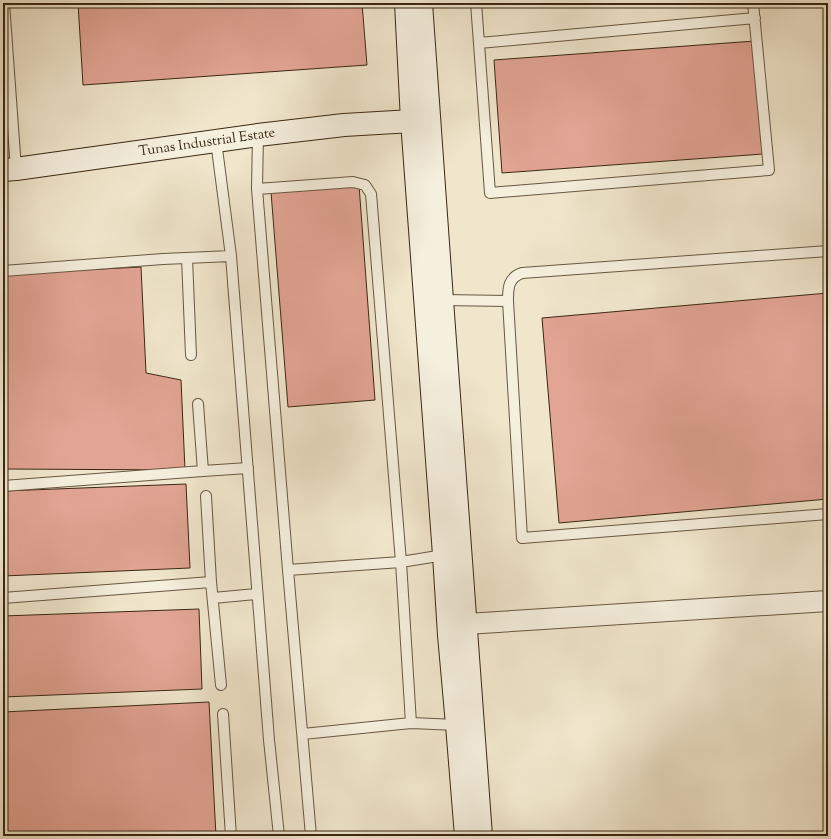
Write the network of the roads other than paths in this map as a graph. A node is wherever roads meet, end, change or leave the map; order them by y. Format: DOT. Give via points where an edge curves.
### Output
graph roads {
  1 [pos="4,3"];
  2 [pos="406,3"];
  3 [pos="421,3"];
  4 [pos="476,3"];
  5 [pos="753,3"];
  6 [pos="755,18"];
  7 [pos="479,43"];
  8 [pos="412,121"];
  9 [pos="258,135"];
  10 [pos="216,141"];
  11 [pos="9,169"];
  12 [pos="258,189"];
  13 [pos="828,251"];
  14 [pos="231,256"];
  15 [pos="187,258"];
  16 [pos="3,271"];
  17 [pos="442,300"];
  18 [pos="508,301"];
  19 [pos="191,355"];
  20 [pos="198,404"];
  21 [pos="248,468"];
  22 [pos="204,471"];
  23 [pos="3,486"];
  24 [pos="206,496"];
  25 [pos="828,514"];
  26 [pos="444,555"];
  27 [pos="401,562"];
  28 [pos="288,570"];
  29 [pos="211,582"];
  30 [pos="257,594"];
  31 [pos="3,598"];
  32 [pos="213,598"];
  33 [pos="828,601"];
  34 [pos="466,624"];
  35 [pos="221,685"];
  36 [pos="223,714"];
  37 [pos="411,724"];
  38 [pos="457,725"];
  39 [pos="303,734"];
  40 [pos="231,836"];
  41 [pos="279,836"];
  42 [pos="311,836"];
  43 [pos="466,836"];
  44 [pos="482,836"];
  1 -- 11 [label="lane"];
  2 -- 8 [label="main road"];
  3 -- 17 [label="main road"];
  4 -- 7 [label="lane"];
  5 -- 6 [label="lane"];
  6 -- 7 [label="lane"];
  6 -- 7 [label="lane" via="769,170 490,193"];
  8 -- 9 [label="main road, Tunas Industrial Estate" via="344,125"];
  8 -- 26 [label="main road"];
  9 -- 10 [label="main road, Tunas Industrial Estate"];
  9 -- 12 [label="lane"];
  10 -- 11 [label="main road, Tunas Industrial Estate"];
  10 -- 14 [label="lane"];
  12 -- 27 [label="lane" via="353,182 365,185 371,194"];
  12 -- 28 [label="lane"];
  13 -- 18 [label="lane" via="522,273 513,278"];
  14 -- 15 [label="lane"];
  14 -- 21 [label="lane"];
  15 -- 16 [label="lane"];
  15 -- 19 [label="lane"];
  17 -- 18 [label="lane"];
  17 -- 34 [label="main road"];
  18 -- 25 [label="lane" via="522,538"];
  20 -- 22 [label="lane"];
  21 -- 22 [label="lane"];
  21 -- 30 [label="lane"];
  22 -- 23 [label="lane"];
  24 -- 29 [label="lane"];
  26 -- 27 [label="lane"];
  26 -- 38 [label="main road"];
  27 -- 28 [label="lane"];
  27 -- 37 [label="lane"];
  28 -- 39 [label="lane"];
  29 -- 31 [label="lane"];
  29 -- 32 [label="lane"];
  30 -- 32 [label="lane"];
  30 -- 41 [label="lane"];
  32 -- 35 [label="lane"];
  33 -- 34 [label="street"];
  34 -- 44 [label="main road"];
  36 -- 40 [label="lane"];
  37 -- 38 [label="lane"];
  37 -- 39 [label="lane"];
  38 -- 43 [label="main road"];
  39 -- 42 [label="lane"];
}
